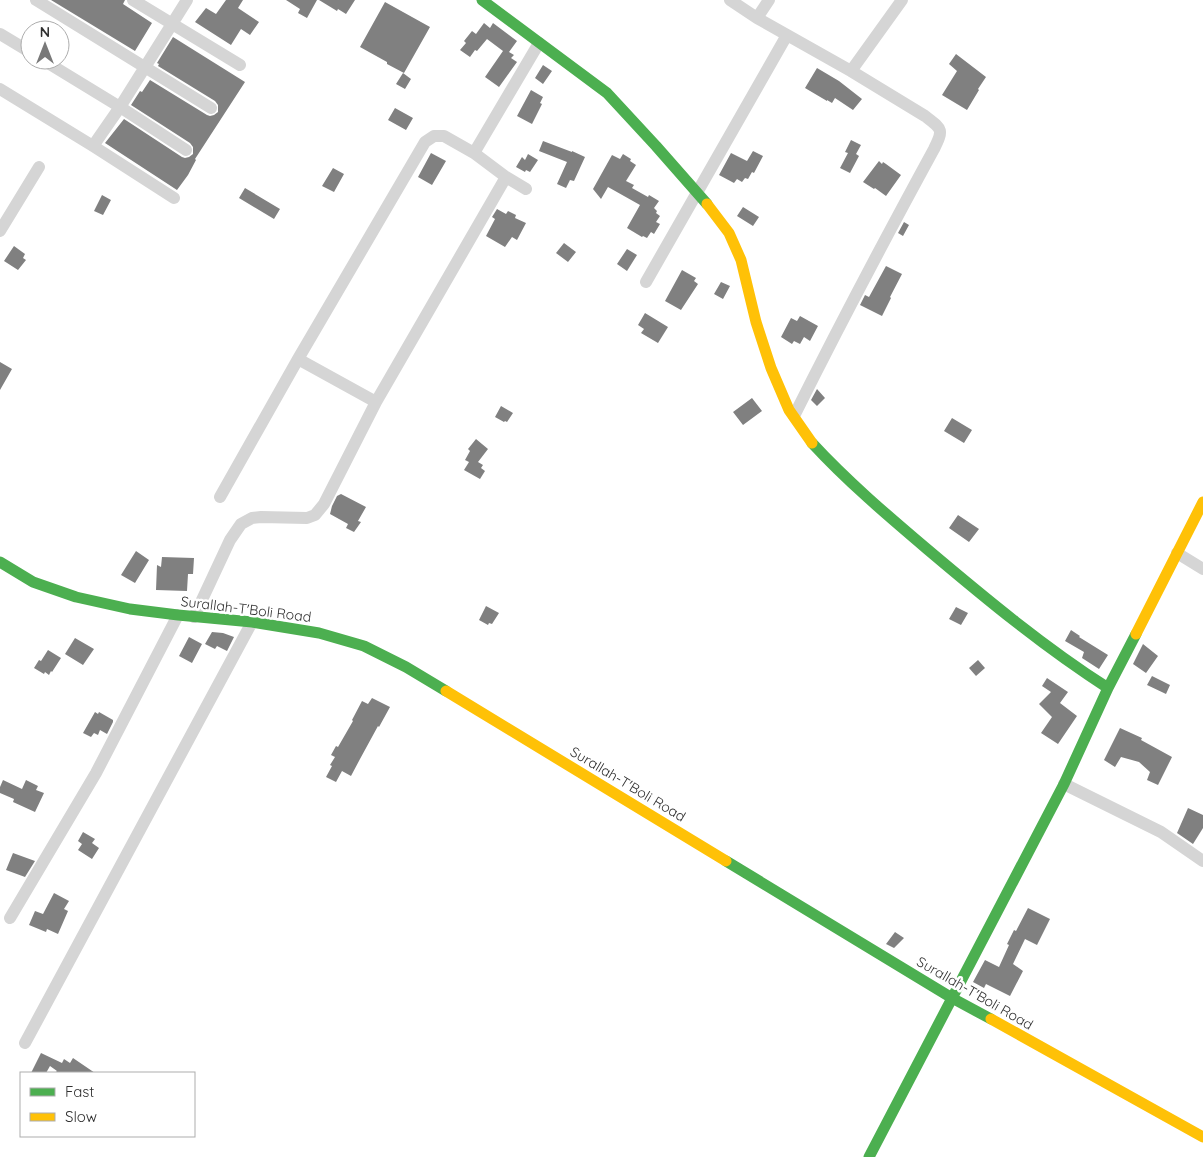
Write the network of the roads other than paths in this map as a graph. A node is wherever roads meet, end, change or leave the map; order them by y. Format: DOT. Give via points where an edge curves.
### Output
graph roads {
  1 [pos="36,0"];
  2 [pos="133,0"];
  3 [pos="187,0"];
  4 [pos="482,0"];
  5 [pos="730,0"];
  6 [pos="769,0"];
  7 [pos="902,0"];
  8 [pos="757,18"];
  9 [pos="173,24"];
  10 [pos="0,34"];
  11 [pos="787,35"];
  12 [pos="539,43"];
  13 [pos="20,46"];
  14 [pos="240,66"];
  15 [pos="146,67"];
  16 [pos="59,70"];
  17 [pos="851,71"];
  18 [pos="0,89"];
  19 [pos="120,107"];
  20 [pos="211,108"];
  21 [pos="93,146"];
  22 [pos="186,150"];
  23 [pos="474,153"];
  24 [pos="39,167"];
  25 [pos="506,177"];
  26 [pos="526,189"];
  27 [pos="697,192"];
  28 [pos="174,198"];
  29 [pos="0,231"];
  30 [pos="646,282"];
  31 [pos="298,359"];
  32 [pos="376,402"];
  33 [pos="794,416"];
  34 [pos="220,497"];
  35 [pos="1203,502"];
  36 [pos="1177,553"];
  37 [pos="0,562"];
  38 [pos="1203,569"];
  39 [pos="178,615"];
  40 [pos="194,617"];
  41 [pos="252,622"];
  42 [pos="1108,688"];
  43 [pos="1064,784"];
  44 [pos="1202,857"];
  45 [pos="10,918"];
  46 [pos="952,998"];
  47 [pos="25,1043"];
  48 [pos="1203,1137"];
  49 [pos="869,1157"];
  1 -- 15 [label="street"];
  2 -- 9 [label="street"];
  3 -- 9 [label="street"];
  4 -- 12 [label="street"];
  5 -- 8 [label="street"];
  6 -- 8 [label="street"];
  7 -- 17 [label="street"];
  8 -- 11 [label="street"];
  9 -- 14 [label="street"];
  9 -- 15 [label="street"];
  10 -- 13 [label="street"];
  11 -- 17 [label="street"];
  11 -- 27 [label="street"];
  12 -- 23 [label="street"];
  12 -- 27 [label="street" via="607,94"];
  15 -- 19 [label="street"];
  15 -- 20 [label="street"];
  16 -- 19 [label="street"];
  17 -- 33 [label="street" via="925,116 941,134"];
  18 -- 21 [label="street"];
  19 -- 21 [label="street"];
  19 -- 22 [label="street"];
  21 -- 28 [label="street"];
  23 -- 25 [label="street"];
  23 -- 31 [label="street" via="444,136 434,136 425,142"];
  24 -- 29 [label="street"];
  25 -- 26 [label="street"];
  25 -- 32 [label="street"];
  27 -- 30 [label="street"];
  27 -- 33 [label="street" via="720,220 736,247 770,368"];
  31 -- 32 [label="street"];
  31 -- 34 [label="street"];
  32 -- 40 [label="street" via="319,511 306,518 261,517 241,524 230,540"];
  33 -- 42 [label="street" via="828,460 878,507 982,596"];
  35 -- 36 [label="street"];
  36 -- 38 [label="street"];
  36 -- 42 [label="street"];
  37 -- 39 [label="street, Surallah-T'Boli Road" via="33,582 76,597"];
  39 -- 40 [label="street, Surallah-T'Boli Road"];
  39 -- 45 [label="street" via="96,774"];
  40 -- 41 [label="street, Surallah-T'Boli Road"];
  41 -- 46 [label="street, Surallah-T'Boli Road" via="319,633 364,646 406,667"];
  41 -- 47 [label="street"];
  42 -- 43 [label="street"];
  43 -- 44 [label="street" via="1161,832"];
  43 -- 46 [label="street"];
  46 -- 48 [label="street, Surallah-T'Boli Road"];
  46 -- 49 [label="street"];
}
